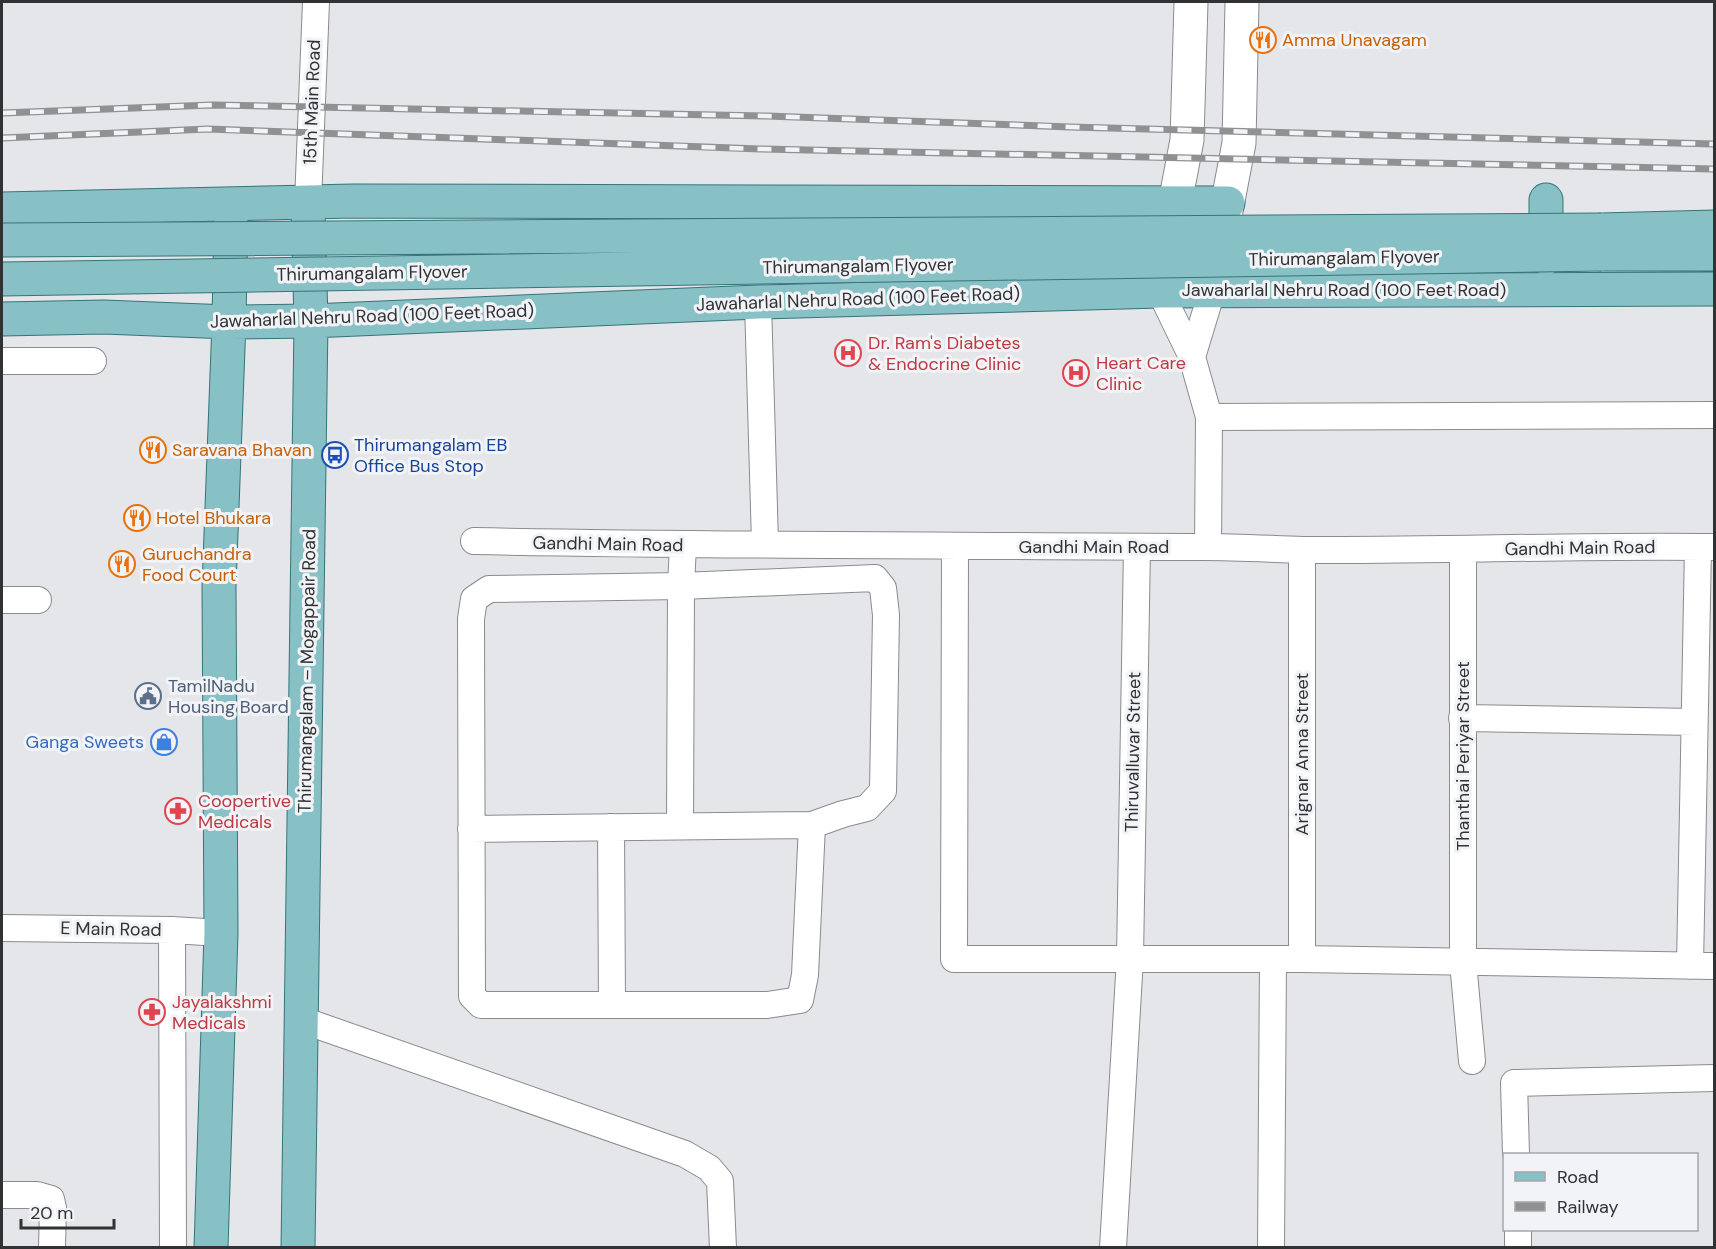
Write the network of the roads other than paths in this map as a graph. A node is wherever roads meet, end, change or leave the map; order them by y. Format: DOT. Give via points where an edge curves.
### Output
graph roads {
  1 [pos="316,2"];
  2 [pos="1191,2"];
  3 [pos="1242,2"];
  4 [pos="1546,200"];
  5 [pos="308,202"];
  6 [pos="1174,203"];
  7 [pos="1228,203"];
  8 [pos="231,204"];
  9 [pos="2,209"];
  10 [pos="1714,227"];
  11 [pos="2,240"];
  12 [pos="1601,242"];
  13 [pos="1714,254"];
  14 [pos="2,279"];
  15 [pos="1546,289"];
  16 [pos="1714,289"];
  17 [pos="1160,291"];
  18 [pos="1209,291"];
  19 [pos="758,302"];
  20 [pos="2,319"];
  21 [pos="311,321"];
  22 [pos="229,322"];
  23 [pos="1192,357"];
  24 [pos="2,360"];
  25 [pos="93,360"];
  26 [pos="1714,415"];
  27 [pos="1209,417"];
  28 [pos="474,541"];
  29 [pos="765,543"];
  30 [pos="683,545"];
  31 [pos="956,547"];
  32 [pos="1137,547"];
  33 [pos="1208,547"];
  34 [pos="1706,547"];
  35 [pos="1302,550"];
  36 [pos="1462,550"];
  37 [pos="681,586"];
  38 [pos="2,600"];
  39 [pos="38,600"];
  40 [pos="1462,718"];
  41 [pos="1694,722"];
  42 [pos="812,825"];
  43 [pos="680,826"];
  44 [pos="611,827"];
  45 [pos="471,829"];
  46 [pos="2,928"];
  47 [pos="172,930"];
  48 [pos="221,933"];
  49 [pos="1130,958"];
  50 [pos="1273,959"];
  51 [pos="1302,959"];
  52 [pos="1463,962"];
  53 [pos="1702,966"];
  54 [pos="612,1005"];
  55 [pos="302,1020"];
  56 [pos="1472,1061"];
  57 [pos="1714,1078"];
  58 [pos="1516,1153"];
  59 [pos="2,1195"];
  60 [pos="1518,1231"];
  61 [pos="52,1248"];
  62 [pos="173,1248"];
  63 [pos="212,1248"];
  64 [pos="298,1248"];
  65 [pos="723,1248"];
  66 [pos="1113,1248"];
  67 [pos="1271,1248"];
  68 [pos="1518,1248"];
  1 -- 5 [label="street, 15th Main Road"];
  2 -- 6 [label="main road" via="1187,140"];
  3 -- 7 [label="main road" via="1239,143"];
  4 -- 15 [label="main road"];
  5 -- 6 [label="main road"];
  5 -- 8 [label="main road"];
  5 -- 21 [label="main road, Thirumangalam – Mogappair Road"];
  6 -- 7 [label="main road"];
  6 -- 17 [label="main road"];
  7 -- 18 [label="main road"];
  8 -- 9 [label="main road"];
  8 -- 22 [label="main road"];
  10 -- 12 [label="main road, Thirumangalam Flyover"];
  11 -- 12 [label="main road, Thirumangalam Flyover, bridge"];
  12 -- 13 [label="main road, Thirumangalam Flyover"];
  12 -- 14 [label="main road, Thirumangalam Flyover, bridge"];
  15 -- 16 [label="main road, Jawaharlal Nehru Road (100 Feet Road)"];
  15 -- 18 [label="main road, Jawaharlal Nehru Road (100 Feet Road)"];
  17 -- 18 [label="main road, Jawaharlal Nehru Road (100 Feet Road)"];
  17 -- 19 [label="main road, Jawaharlal Nehru Road (100 Feet Road)"];
  17 -- 23 [label="street"];
  18 -- 23 [label="street"];
  19 -- 21 [label="main road, Jawaharlal Nehru Road (100 Feet Road)"];
  19 -- 29 [label="street"];
  20 -- 22 [label="main road, Jawaharlal Nehru Road (100 Feet Road)" via="104,317"];
  21 -- 22 [label="main road, Jawaharlal Nehru Road (100 Feet Road)"];
  21 -- 55 [label="main road, Thirumangalam – Mogappair Road"];
  22 -- 48 [label="main road" via="219,587"];
  23 -- 27 [label="street"];
  24 -- 25 [label="street"];
  26 -- 27 [label="street"];
  27 -- 33 [label="street"];
  28 -- 30 [label="street, Gandhi Main Road"];
  29 -- 30 [label="street, Gandhi Main Road"];
  29 -- 31 [label="street, Gandhi Main Road"];
  30 -- 37 [label="street"];
  31 -- 32 [label="street, Gandhi Main Road"];
  31 -- 49 [label="street" via="954,959"];
  32 -- 33 [label="street, Gandhi Main Road"];
  32 -- 49 [label="street, Thiruvalluvar Street"];
  33 -- 35 [label="street, Gandhi Main Road"];
  34 -- 36 [label="street, Gandhi Main Road"];
  34 -- 41 [label="street"];
  35 -- 36 [label="street, Gandhi Main Road"];
  35 -- 51 [label="street, Arignar Anna Street"];
  36 -- 40 [label="street, Thanthai Periyar Street"];
  37 -- 42 [label="street" via="875,578 883,588 883,791 867,808"];
  37 -- 43 [label="street"];
  37 -- 45 [label="street" via="489,589 474,599"];
  38 -- 39 [label="street"];
  40 -- 41 [label="street"];
  40 -- 52 [label="street, Thanthai Periyar Street"];
  41 -- 53 [label="street"];
  42 -- 43 [label="street"];
  42 -- 54 [label="street" via="805,975 800,1000 767,1005"];
  43 -- 44 [label="street"];
  44 -- 45 [label="street"];
  44 -- 54 [label="street"];
  45 -- 54 [label="street" via="472,996 481,1005"];
  46 -- 47 [label="street, E Main Road"];
  47 -- 48 [label="street, E Main Road"];
  47 -- 62 [label="street"];
  48 -- 63 [label="main road"];
  49 -- 50 [label="street"];
  49 -- 66 [label="street, Thiruvalluvar Street"];
  50 -- 51 [label="street"];
  50 -- 67 [label="street"];
  51 -- 52 [label="street"];
  52 -- 53 [label="street"];
  52 -- 56 [label="street, Thanthai Periyar Street"];
  55 -- 64 [label="main road, Thirumangalam – Mogappair Road"];
  55 -- 65 [label="street" via="701,1162 720,1181"];
  57 -- 58 [label="street" via="1514,1083"];
  59 -- 61 [label="street" via="51,1199"];
  60 -- 68 [label="street"];
}
